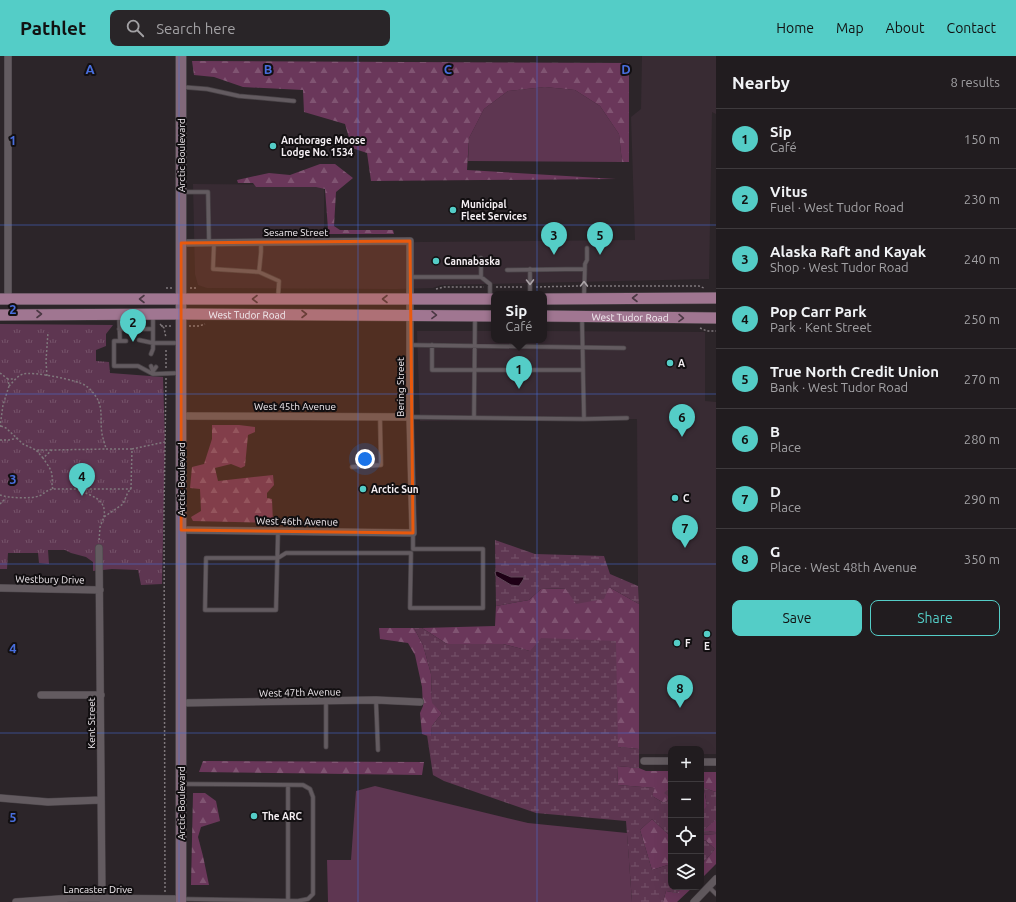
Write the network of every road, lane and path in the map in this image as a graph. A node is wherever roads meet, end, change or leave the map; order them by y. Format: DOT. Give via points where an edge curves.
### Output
graph roads {
  1 [pos="8,56"];
  2 [pos="181,56"];
  3 [pos="181,87"];
  4 [pos="294,101"];
  5 [pos="181,192"];
  6 [pos="410,241"];
  7 [pos="260,242"];
  8 [pos="181,243"];
  9 [pos="211,243"];
  10 [pos="587,248"];
  11 [pos="481,258"];
  12 [pos="584,269"];
  13 [pos="507,270"];
  14 [pos="530,270"];
  15 [pos="258,272"];
  16 [pos="410,277"];
  17 [pos="481,277"];
  18 [pos="584,286"];
  19 [pos="490,287"];
  20 [pos="530,287"];
  21 [pos="706,289"];
  22 [pos="432,290"];
  23 [pos="530,291"];
  24 [pos="491,293"];
  25 [pos="584,298"];
  26 [pos="716,298"];
  27 [pos="4,299"];
  28 [pos="181,299"];
  29 [pos="278,299"];
  30 [pos="410,299"];
  31 [pos="491,299"];
  32 [pos="547,299"];
  33 [pos="119,314"];
  34 [pos="153,314"];
  35 [pos="181,314"];
  36 [pos="0,315"];
  37 [pos="410,315"];
  38 [pos="475,316"];
  39 [pos="491,316"];
  40 [pos="547,316"];
  41 [pos="582,317"];
  42 [pos="716,318"];
  43 [pos="160,324"];
  44 [pos="120,329"];
  45 [pos="153,329"];
  46 [pos="716,330"];
  47 [pos="710,331"];
  48 [pos="48,332"];
  49 [pos="139,340"];
  50 [pos="120,341"];
  51 [pos="126,341"];
  52 [pos="181,343"];
  53 [pos="153,344"];
  54 [pos="166,344"];
  55 [pos="410,345"];
  56 [pos="432,345"];
  57 [pos="474,346"];
  58 [pos="582,348"];
  59 [pos="624,348"];
  60 [pos="153,354"];
  61 [pos="154,366"];
  62 [pos="474,370"];
  63 [pos="583,370"];
  64 [pos="153,372"];
  65 [pos="0,373"];
  66 [pos="181,373"];
  67 [pos="166,374"];
  68 [pos="47,376"];
  69 [pos="8,378"];
  70 [pos="16,379"];
  71 [pos="9,386"];
  72 [pos="181,416"];
  73 [pos="380,416"];
  74 [pos="410,416"];
  75 [pos="474,417"];
  76 [pos="627,418"];
  77 [pos="584,419"];
  78 [pos="0,427"];
  79 [pos="18,438"];
  80 [pos="0,440"];
  81 [pos="165,442"];
  82 [pos="106,449"];
  83 [pos="132,449"];
  84 [pos="36,450"];
  85 [pos="52,450"];
  86 [pos="43,458"];
  87 [pos="352,467"];
  88 [pos="53,489"];
  89 [pos="131,489"];
  90 [pos="78,490"];
  91 [pos="0,495"];
  92 [pos="6,498"];
  93 [pos="0,504"];
  94 [pos="104,517"];
  95 [pos="181,530"];
  96 [pos="278,531"];
  97 [pos="413,533"];
  98 [pos="99,548"];
  99 [pos="413,549"];
  100 [pos="411,553"];
  101 [pos="278,558"];
  102 [pos="0,588"];
  103 [pos="100,590"];
  104 [pos="41,695"];
  105 [pos="101,695"];
  106 [pos="376,700"];
  107 [pos="326,701"];
  108 [pos="420,702"];
  109 [pos="180,703"];
  110 [pos="326,747"];
  111 [pos="378,750"];
  112 [pos="644,761"];
  113 [pos="668,761"];
  114 [pos="704,762"];
  115 [pos="716,762"];
  116 [pos="181,784"];
  117 [pos="288,785"];
  118 [pos="0,798"];
  119 [pos="101,800"];
  120 [pos="716,879"];
  121 [pos="708,887"];
  122 [pos="716,894"];
  123 [pos="102,899"];
  124 [pos="165,899"];
  125 [pos="288,900"];
  126 [pos="181,901"];
  127 [pos="16,902"];
  128 [pos="694,902"];
  1 -- 27 [label="street"];
  2 -- 3 [label="main road, Arctic Boulevard"];
  3 -- 4 [label="lane" via="207,88 239,96"];
  3 -- 5 [label="main road, Arctic Boulevard"];
  5 -- 8 [label="main road, Arctic Boulevard"];
  5 -- 9 [label="lane" via="208,192"];
  6 -- 7 [label="street, Sesame Street"];
  6 -- 16 [label="street, Bering Street"];
  7 -- 9 [label="street, Sesame Street"];
  7 -- 15 [label="lane"];
  8 -- 9 [label="street, Sesame Street"];
  8 -- 28 [label="main road, Arctic Boulevard"];
  9 -- 15 [label="lane" via="213,269"];
  10 -- 12 [label="lane"];
  11 -- 17 [label="lane"];
  12 -- 14 [label="lane"];
  18 -- 12 [label="lane, one-way"];
  13 -- 14 [label="lane"];
  14 -- 20 [label="lane, one-way"];
  15 -- 29 [label="lane" via="279,281"];
  16 -- 17 [label="lane"];
  16 -- 30 [label="street, Bering Street"];
  17 -- 19 [label="lane" via="490,284"];
  18 -- 20 [label="path"];
  18 -- 21 [label="path" via="699,286"];
  18 -- 25 [label="lane"];
  19 -- 20 [label="path"];
  19 -- 22 [label="path" via="444,287"];
  19 -- 24 [label="lane"];
  20 -- 23 [label="lane"];
  26 -- 25 [label="main road, West Tudor Road, one-way"];
  25 -- 32 [label="main road, West Tudor Road"];
  28 -- 27 [label="main road, West Tudor Road, one-way"];
  29 -- 28 [label="main road, West Tudor Road, one-way"];
  28 -- 35 [label="main road, Arctic Boulevard"];
  30 -- 29 [label="main road, West Tudor Road, one-way"];
  30 -- 31 [label="main road, West Tudor Road"];
  30 -- 37 [label="street, Bering Street"];
  33 -- 34 [label="main road, West Tudor Road"];
  36 -- 33 [label="main road, West Tudor Road, one-way"];
  33 -- 44 [label="lane"];
  34 -- 35 [label="main road, West Tudor Road"];
  34 -- 45 [label="lane"];
  35 -- 37 [label="main road, West Tudor Road, one-way"];
  35 -- 52 [label="main road, Arctic Boulevard"];
  37 -- 38 [label="main road, West Tudor Road, one-way"];
  37 -- 55 [label="street, Bering Street"];
  38 -- 39 [label="main road, West Tudor Road"];
  38 -- 57 [label="lane"];
  40 -- 41 [label="main road, West Tudor Road"];
  41 -- 42 [label="main road, West Tudor Road, one-way"];
  41 -- 58 [label="lane"];
  43 -- 54 [label="path" via="164,328"];
  44 -- 45 [label="lane"];
  44 -- 50 [label="lane"];
  45 -- 53 [label="lane"];
  46 -- 47 [label="path"];
  48 -- 68 [label="path"];
  49 -- 53 [label="lane"];
  50 -- 51 [label="lane"];
  50 -- 64 [label="lane" via="114,341 114,366 138,366"];
  52 -- 54 [label="lane"];
  52 -- 66 [label="main road, Arctic Boulevard"];
  53 -- 54 [label="lane"];
  53 -- 60 [label="lane"];
  54 -- 67 [label="path"];
  55 -- 56 [label="lane"];
  55 -- 74 [label="street, Bering Street"];
  56 -- 57 [label="lane"];
  56 -- 62 [label="lane" via="432,370"];
  57 -- 58 [label="lane"];
  57 -- 62 [label="lane"];
  58 -- 59 [label="lane"];
  58 -- 63 [label="lane"];
  61 -- 64 [label="lane"];
  62 -- 63 [label="lane"];
  62 -- 75 [label="lane"];
  63 -- 77 [label="lane"];
  64 -- 67 [label="lane"];
  65 -- 69 [label="path"];
  66 -- 67 [label="lane"];
  66 -- 72 [label="main road, Arctic Boulevard"];
  67 -- 81 [label="path"];
  68 -- 70 [label="path" via="23,374"];
  68 -- 82 [label="path" via="77,381 86,385 94,394 100,407"];
  69 -- 70 [label="path"];
  69 -- 71 [label="path"];
  70 -- 71 [label="path"];
  71 -- 78 [label="path"];
  72 -- 73 [label="street, West 45th Avenue"];
  72 -- 95 [label="main road, Arctic Boulevard"];
  73 -- 74 [label="street, West 45th Avenue"];
  73 -- 87 [label="lane" via="381,465"];
  74 -- 75 [label="lane"];
  74 -- 97 [label="street, Bering Street"];
  75 -- 77 [label="lane"];
  76 -- 77 [label="lane"];
  78 -- 79 [label="path" via="6,428"];
  79 -- 80 [label="path"];
  79 -- 84 [label="path" via="23,444"];
  81 -- 83 [label="path"];
  81 -- 124 [label="path"];
  82 -- 83 [label="path"];
  82 -- 85 [label="path"];
  83 -- 89 [label="path"];
  84 -- 85 [label="path"];
  84 -- 86 [label="path"];
  85 -- 86 [label="path"];
  86 -- 88 [label="path" via="51,470"];
  88 -- 90 [label="path"];
  88 -- 92 [label="path" via="46,490 40,496"];
  89 -- 90 [label="path"];
  89 -- 94 [label="path" via="123,504"];
  90 -- 94 [label="path" via="99,500 104,506"];
  91 -- 92 [label="path"];
  92 -- 93 [label="path"];
  94 -- 98 [label="path" via="100,527"];
  95 -- 96 [label="street, West 46th Avenue"];
  95 -- 109 [label="main road, Arctic Boulevard"];
  96 -- 97 [label="street, West 46th Avenue"];
  96 -- 101 [label="lane"];
  97 -- 99 [label="lane"];
  98 -- 103 [label="street, Kent Street"];
  99 -- 100 [label="lane"];
  99 -- 100 [label="lane" via="483,549 483,608 410,608"];
  100 -- 101 [label="lane" via="286,553"];
  101 -- 101 [label="lane" via="276,610 205,610 206,558"];
  102 -- 103 [label="street, Westbury Drive"];
  103 -- 105 [label="street, Kent Street"];
  104 -- 105 [label="street"];
  105 -- 119 [label="street, Kent Street"];
  106 -- 107 [label="street, West 47th Avenue"];
  106 -- 108 [label="street, West 47th Avenue"];
  106 -- 111 [label="lane"];
  107 -- 109 [label="street, West 47th Avenue"];
  107 -- 110 [label="lane"];
  109 -- 116 [label="main road, Arctic Boulevard"];
  112 -- 113 [label="street"];
  114 -- 115 [label="street"];
  116 -- 117 [label="lane"];
  116 -- 126 [label="main road, Arctic Boulevard"];
  117 -- 125 [label="lane"];
  117 -- 125 [label="lane" via="303,785 310,789 314,797 313,894 308,899"];
  118 -- 119 [label="street" via="48,802"];
  119 -- 123 [label="street, Kent Street"];
  120 -- 121 [label="street"];
  121 -- 122 [label="lane"];
  121 -- 128 [label="street"];
  123 -- 124 [label="street, Lancaster Drive"];
  123 -- 127 [label="street, Lancaster Drive" via="73,898"];
  124 -- 126 [label="street, Lancaster Drive"];
  125 -- 126 [label="lane"];
}
